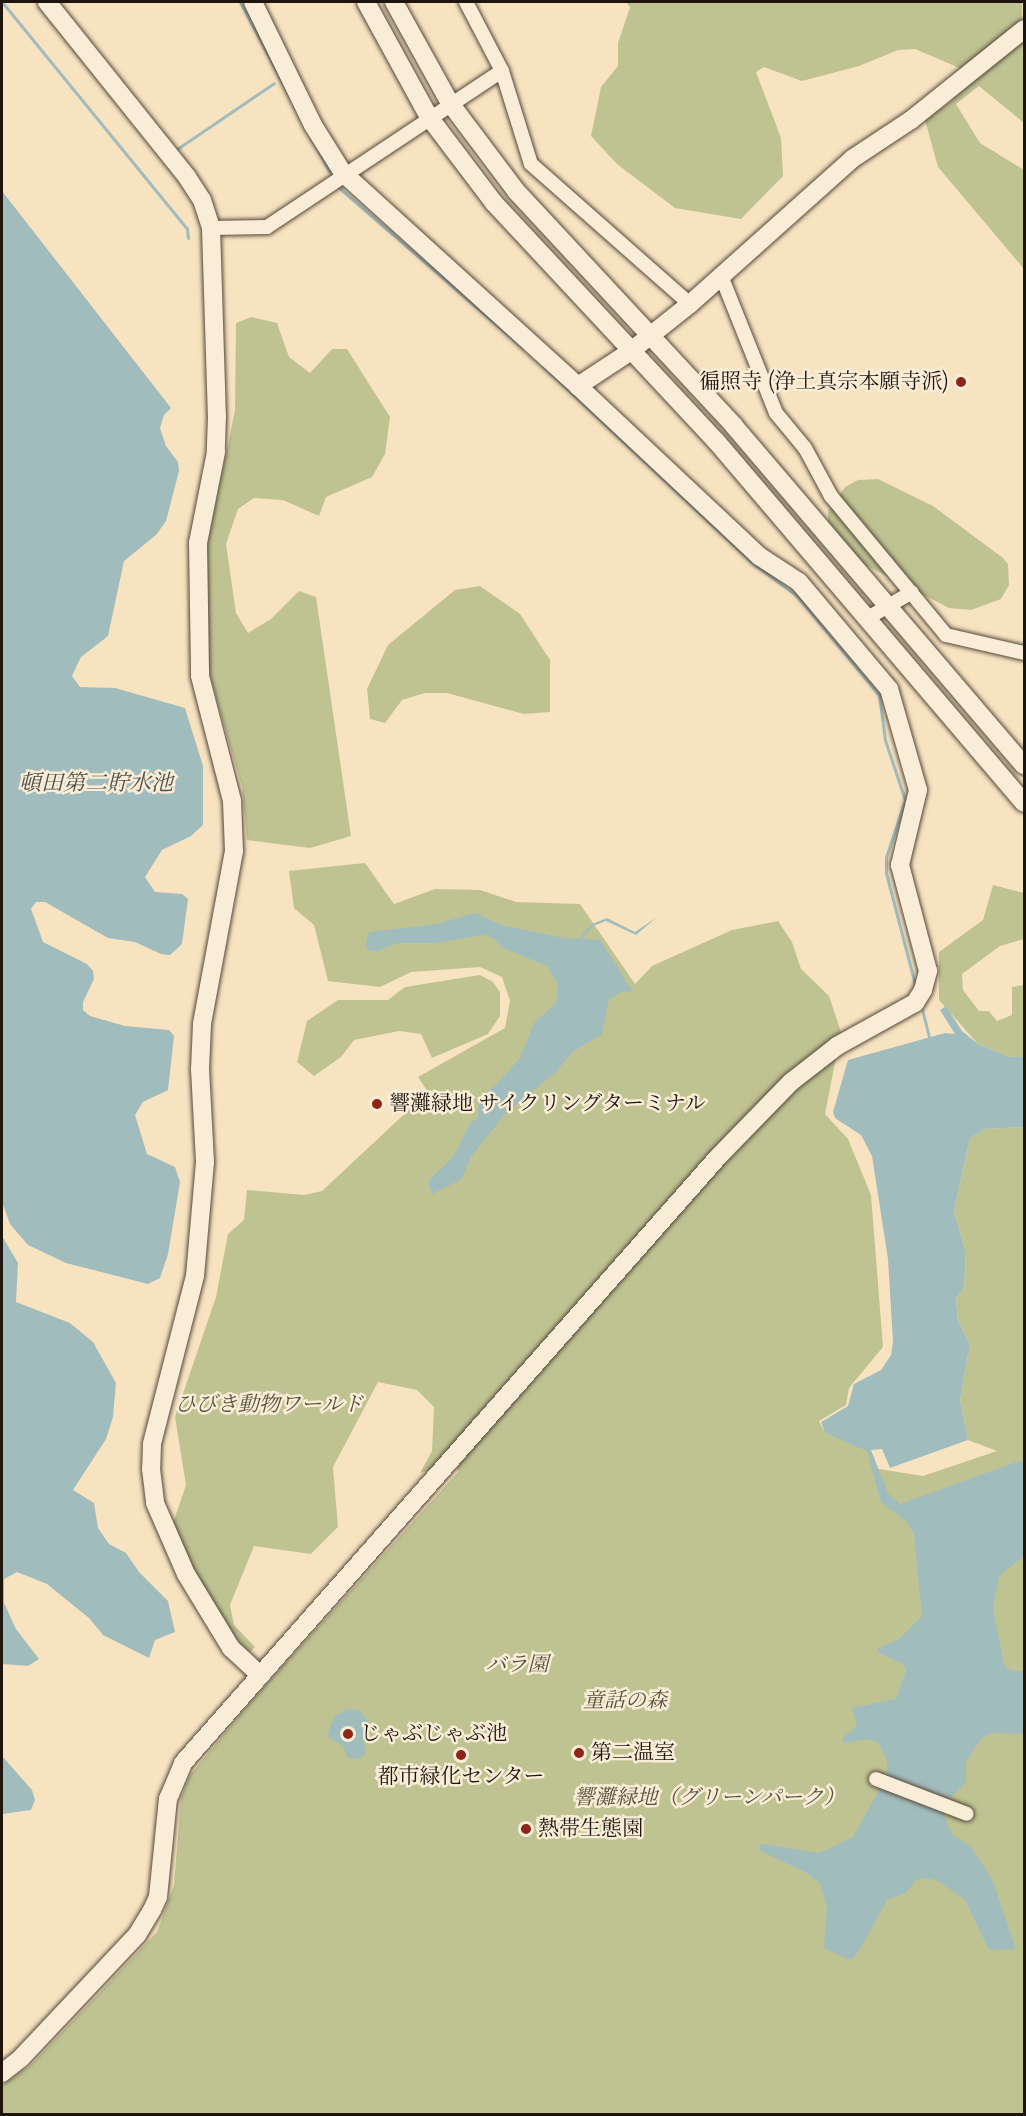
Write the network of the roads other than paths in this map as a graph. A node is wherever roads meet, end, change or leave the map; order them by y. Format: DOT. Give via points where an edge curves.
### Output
graph roads {
  1 [pos="47,2"];
  2 [pos="253,2"];
  3 [pos="366,2"];
  4 [pos="394,2"];
  5 [pos="466,2"];
  6 [pos="1024,30"];
  7 [pos="502,71"];
  8 [pos="450,103"];
  9 [pos="429,117"];
  10 [pos="343,173"];
  11 [pos="211,228"];
  12 [pos="722,278"];
  13 [pos="690,304"];
  14 [pos="651,335"];
  15 [pos="631,351"];
  16 [pos="578,386"];
  17 [pos="912,592"];
  18 [pos="887,603"];
  19 [pos="866,619"];
  20 [pos="1024,653"];
  21 [pos="1024,765"];
  22 [pos="1024,803"];
  23 [pos="260,1675"];
  24 [pos="876,1779"];
  25 [pos="967,1814"];
  26 [pos="2,2073"];
  1 -- 11 [label="street" via="187,177 202,200"];
  2 -- 10 [label="street" via="313,125"];
  3 -- 9 [label="street"];
  4 -- 8 [label="street"];
  5 -- 7 [label="street"];
  6 -- 12 [label="street" via="911,120 852,159"];
  7 -- 8 [label="street"];
  7 -- 13 [label="street" via="531,164"];
  8 -- 9 [label="street"];
  8 -- 14 [label="street" via="516,191"];
  9 -- 10 [label="street"];
  9 -- 15 [label="street" via="494,203"];
  10 -- 11 [label="street" via="267,227"];
  10 -- 16 [label="street"];
  11 -- 23 [label="street" via="217,416 216,452 198,543 200,676 232,801 234,851 202,1024 205,1162 195,1276 152,1444 151,1469 155,1503 186,1574 231,1648"];
  12 -- 13 [label="street"];
  12 -- 17 [label="street" via="776,413 805,448 831,496"];
  13 -- 14 [label="street"];
  14 -- 15 [label="street"];
  14 -- 18 [label="street"];
  15 -- 16 [label="street"];
  15 -- 19 [label="street" via="716,441"];
  16 -- 23 [label="street" via="759,556 799,582 889,689 918,790 900,865 928,971 915,1003 837,1046 783,1090 718,1157"];
  17 -- 18 [label="street"];
  17 -- 20 [label="street" via="946,635"];
  18 -- 19 [label="street"];
  18 -- 21 [label="street"];
  19 -- 22 [label="street"];
  23 -- 26 [label="street" via="183,1763 172,1783 158,1898 137,1935 21,2058"];
  24 -- 25 [label="street"];
}
